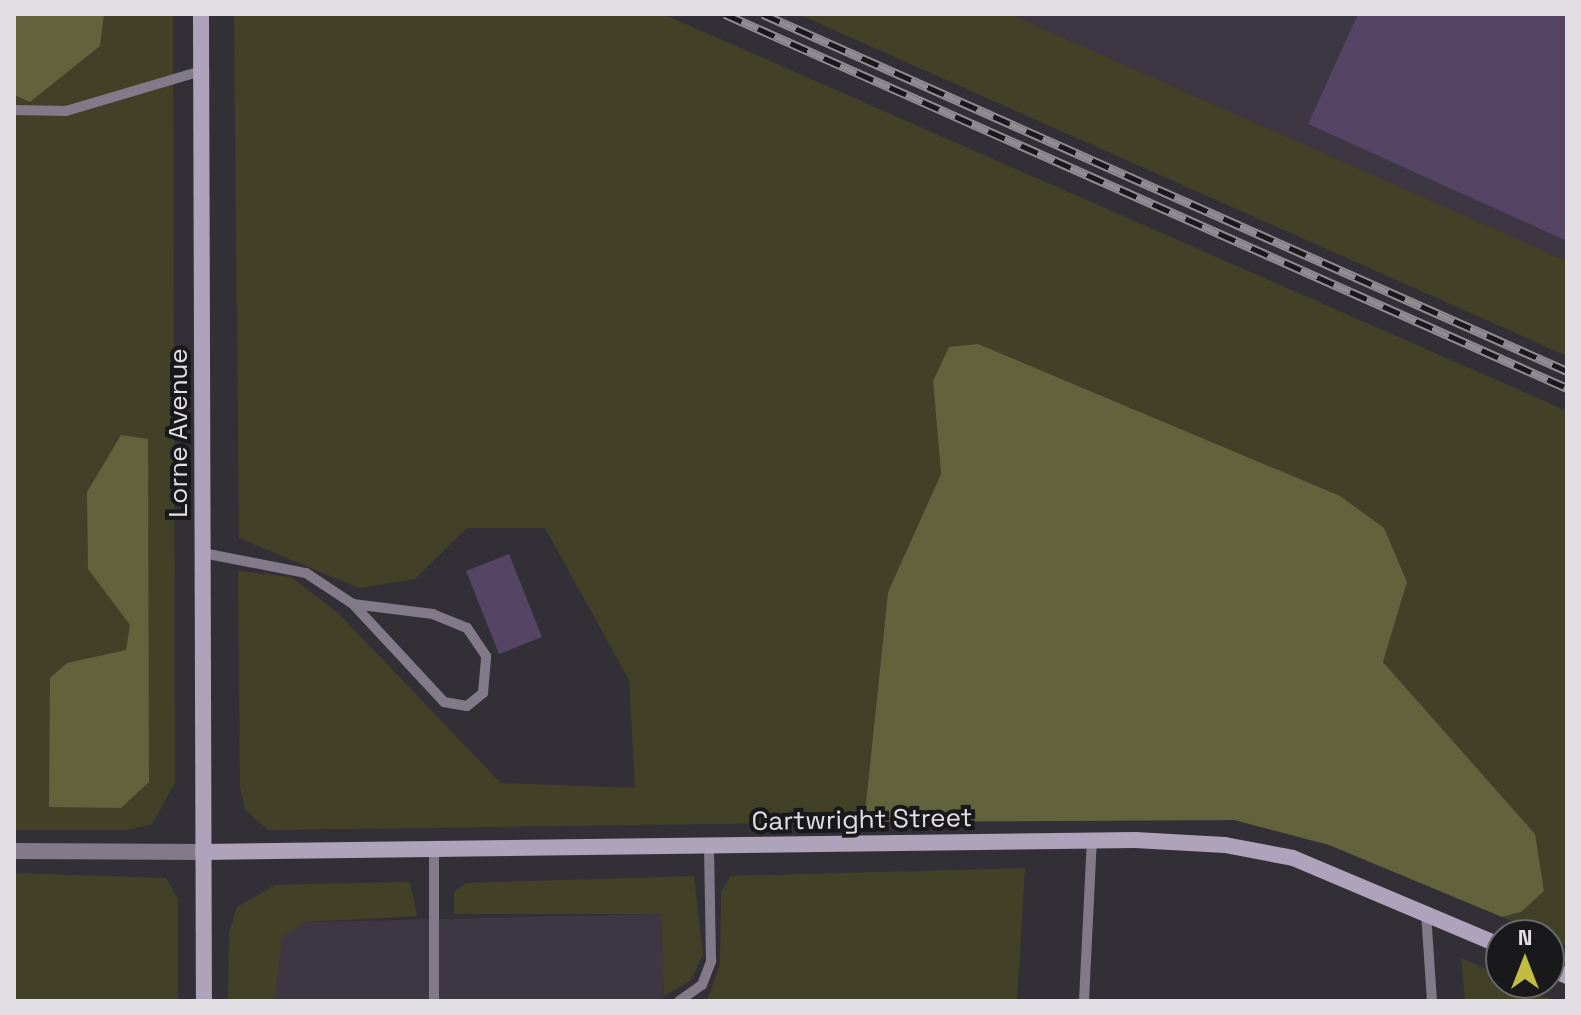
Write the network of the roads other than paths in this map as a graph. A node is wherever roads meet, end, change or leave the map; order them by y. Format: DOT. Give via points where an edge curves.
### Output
graph roads {
  1 [pos="201,14"];
  2 [pos="201,71"];
  3 [pos="14,110"];
  4 [pos="203,553"];
  5 [pos="353,604"];
  6 [pos="1092,840"];
  7 [pos="709,847"];
  8 [pos="14,851"];
  9 [pos="203,852"];
  10 [pos="434,852"];
  11 [pos="1426,911"];
  12 [pos="1485,939"];
  13 [pos="204,1001"];
  14 [pos="434,1001"];
  15 [pos="679,1001"];
  16 [pos="1084,1001"];
  17 [pos="1432,1001"];
  1 -- 2 [label="street, Lorne Avenue"];
  2 -- 3 [label="lane" via="66,111"];
  2 -- 4 [label="street, Lorne Avenue"];
  4 -- 5 [label="lane" via="306,573"];
  4 -- 9 [label="street, Lorne Avenue"];
  5 -- 5 [label="lane" via="444,702 467,706 483,693 486,656 467,628 433,614"];
  6 -- 7 [label="street, Cartwright Street"];
  6 -- 11 [label="street, Cartwright Street" via="1225,845 1293,858"];
  6 -- 16 [label="lane"];
  7 -- 10 [label="street, Cartwright Street"];
  7 -- 15 [label="lane" via="711,961 702,985"];
  8 -- 9 [label="street"];
  9 -- 10 [label="street, Cartwright Street"];
  9 -- 13 [label="street, Lorne Avenue"];
  10 -- 14 [label="lane"];
  11 -- 12 [label="street, Cartwright Street"];
  11 -- 17 [label="lane"];
}
